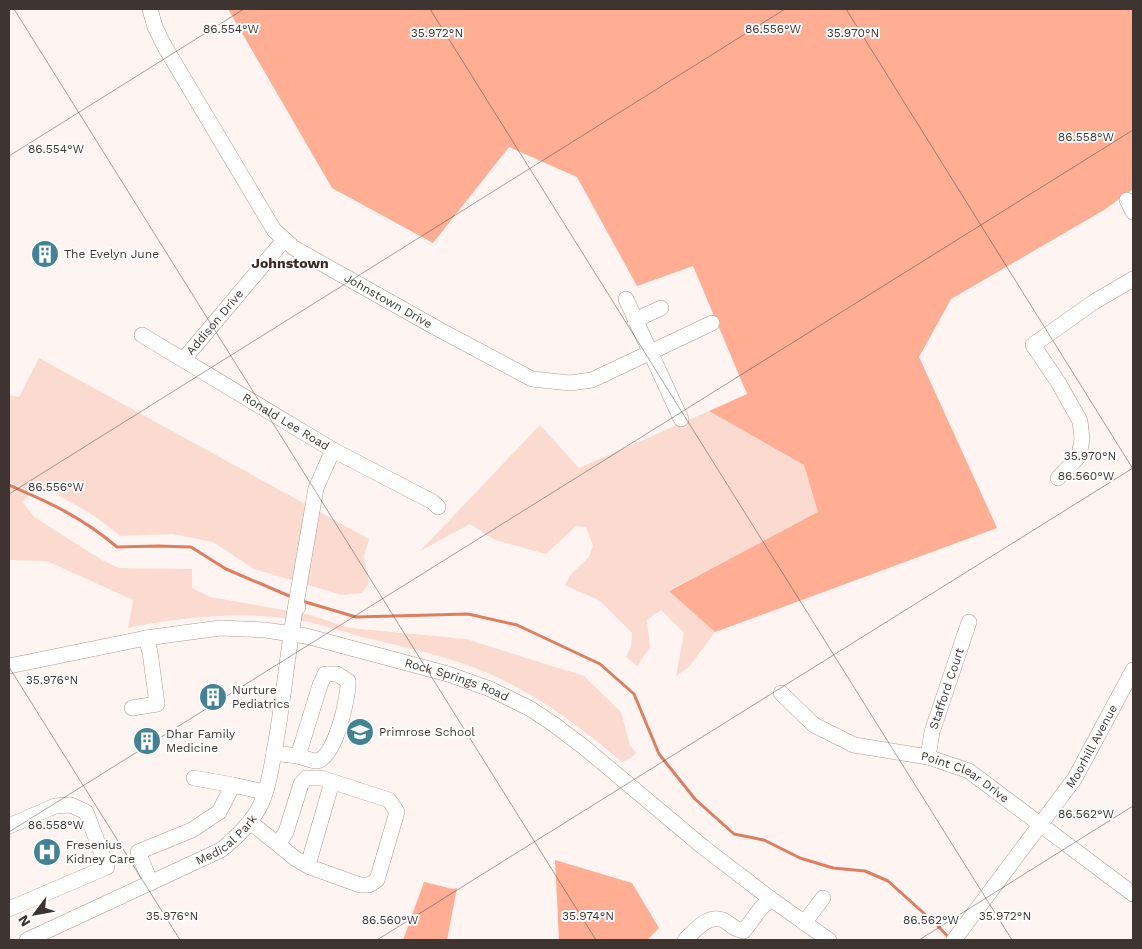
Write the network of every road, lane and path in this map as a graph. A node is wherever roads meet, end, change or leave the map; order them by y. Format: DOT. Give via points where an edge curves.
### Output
graph roads {
  1 [pos="150,9"];
  2 [pos="284,240"];
  3 [pos="1133,280"];
  4 [pos="626,298"];
  5 [pos="661,308"];
  6 [pos="635,320"];
  7 [pos="712,323"];
  8 [pos="142,335"];
  9 [pos="649,352"];
  10 [pos="184,359"];
  11 [pos="681,419"];
  12 [pos="333,450"];
  13 [pos="1058,478"];
  14 [pos="431,508"];
  15 [pos="969,622"];
  16 [pos="290,634"];
  17 [pos="146,638"];
  18 [pos="9,666"];
  19 [pos="1133,670"];
  20 [pos="781,693"];
  21 [pos="132,708"];
  22 [pos="274,753"];
  23 [pos="298,756"];
  24 [pos="928,757"];
  25 [pos="194,778"];
  26 [pos="332,782"];
  27 [pos="233,785"];
  28 [pos="265,792"];
  29 [pos="250,822"];
  30 [pos="1041,824"];
  31 [pos="9,826"];
  32 [pos="278,844"];
  33 [pos="308,866"];
  34 [pos="151,883"];
  35 [pos="1133,894"];
  36 [pos="824,898"];
  37 [pos="771,899"];
  38 [pos="9,910"];
  39 [pos="804,923"];
  40 [pos="958,935"];
  41 [pos="27,940"];
  42 [pos="685,940"];
  43 [pos="829,940"];
  1 -- 2 [label="street, Johnstown Drive" via="167,51 268,221"];
  2 -- 9 [label="street, Johnstown Drive" via="532,380 570,383 592,380"];
  2 -- 10 [label="street, Addison Drive"];
  3 -- 13 [label="street" via="1094,302 1033,345 1080,421 1082,439 1079,456"];
  4 -- 6 [label="street"];
  5 -- 6 [label="street"];
  6 -- 9 [label="street"];
  7 -- 9 [label="street, Johnstown Drive"];
  8 -- 10 [label="street, Ronald Lee Road"];
  9 -- 11 [label="street"];
  10 -- 12 [label="street, Ronald Lee Road"];
  12 -- 14 [label="street, Ronald Lee Road"];
  12 -- 16 [label="street, Medical Park" via="316,488"];
  15 -- 24 [label="street, Stafford Court" via="935,723"];
  16 -- 17 [label="street, Rock Springs Road" via="220,628"];
  16 -- 22 [label="street, Medical Park"];
  16 -- 37 [label="street, Rock Springs Road" via="435,670 490,689 529,708 585,748"];
  17 -- 18 [label="street, Rock Springs Road"];
  17 -- 21 [label="street" via="157,704"];
  19 -- 30 [label="street, Moorhill Avenue" via="1075,778"];
  20 -- 24 [label="street, Point Clear Drive" via="814,725 854,745"];
  22 -- 23 [label="street"];
  22 -- 28 [label="street, Medical Park"];
  23 -- 23 [label="street" via="317,761 325,757 333,743 348,691 348,681 337,674 326,674 320,685"];
  24 -- 30 [label="street, Point Clear Drive" via="969,771"];
  25 -- 27 [label="street"];
  26 -- 32 [label="street" via="306,778 301,784 286,832"];
  26 -- 33 [label="street"];
  26 -- 33 [label="street" via="389,800 397,812 377,880 369,885 360,885"];
  27 -- 28 [label="street"];
  27 -- 34 [label="street" via="219,812 192,830 138,852"];
  28 -- 29 [label="street, Medical Park"];
  29 -- 32 [label="street"];
  29 -- 34 [label="street, Medical Park" via="221,850"];
  30 -- 35 [label="street, Point Clear Drive"];
  30 -- 40 [label="street, Moorhill Avenue"];
  31 -- 38 [label="street" via="55,806 71,806 86,812 108,867"];
  32 -- 33 [label="street"];
  34 -- 41 [label="street, Medical Park"];
  36 -- 39 [label="street"];
  37 -- 39 [label="street, Rock Springs Road"];
  37 -- 42 [label="street" via="744,931 734,930 724,920 714,918 704,922"];
  39 -- 43 [label="street, Rock Springs Road"];
}
